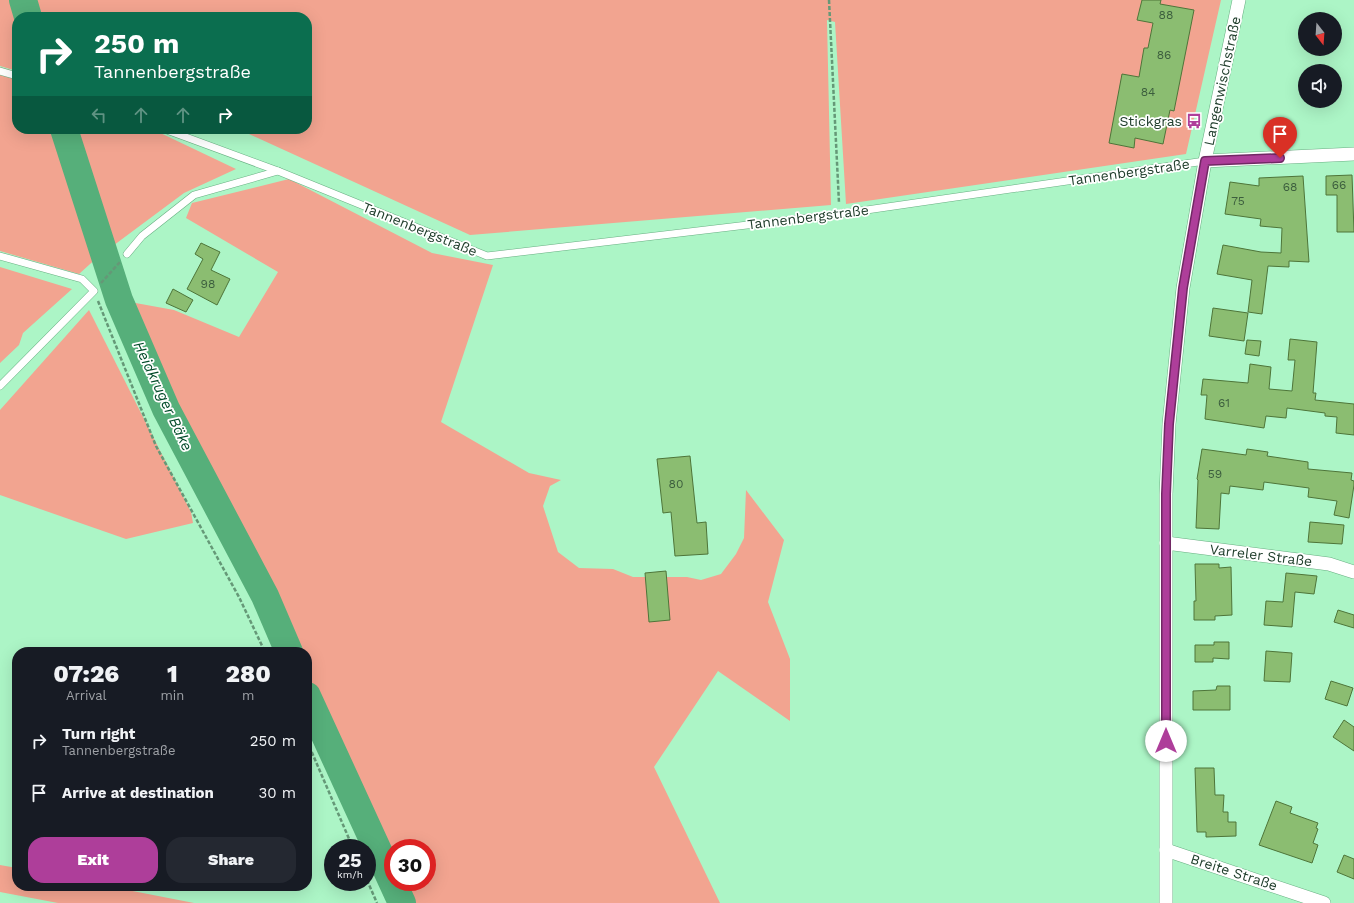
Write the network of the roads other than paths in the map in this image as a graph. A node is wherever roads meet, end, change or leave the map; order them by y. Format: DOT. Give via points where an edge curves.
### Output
graph roads {
  1 [pos="1239,0"];
  2 [pos="0,71"];
  3 [pos="12,75"];
  4 [pos="178,134"];
  5 [pos="1354,154"];
  6 [pos="1205,161"];
  7 [pos="278,171"];
  8 [pos="127,254"];
  9 [pos="0,256"];
  10 [pos="0,386"];
  11 [pos="1166,543"];
  12 [pos="1354,572"];
  13 [pos="1166,850"];
  14 [pos="1166,903"];
  15 [pos="1324,903"];
  1 -- 6 [label="street, Langenwischstraße"];
  2 -- 3 [label="lane"];
  4 -- 7 [label="lane, Tannenbergstraße"];
  5 -- 6 [label="street, Tannenbergstraße"];
  6 -- 7 [label="lane, Tannenbergstraße" via="839,214 487,256"];
  6 -- 11 [label="street, Langenwischstraße" via="1183,288 1169,424"];
  7 -- 8 [label="lane" via="194,195 142,236"];
  9 -- 10 [label="lane" via="82,280 94,291"];
  11 -- 12 [label="street, Varreler Straße" via="1329,564"];
  11 -- 13 [label="street, Langenwischstraße"];
  13 -- 14 [label="street, Langenwischstraße"];
  13 -- 15 [label="street, Breite Straße"];
}
